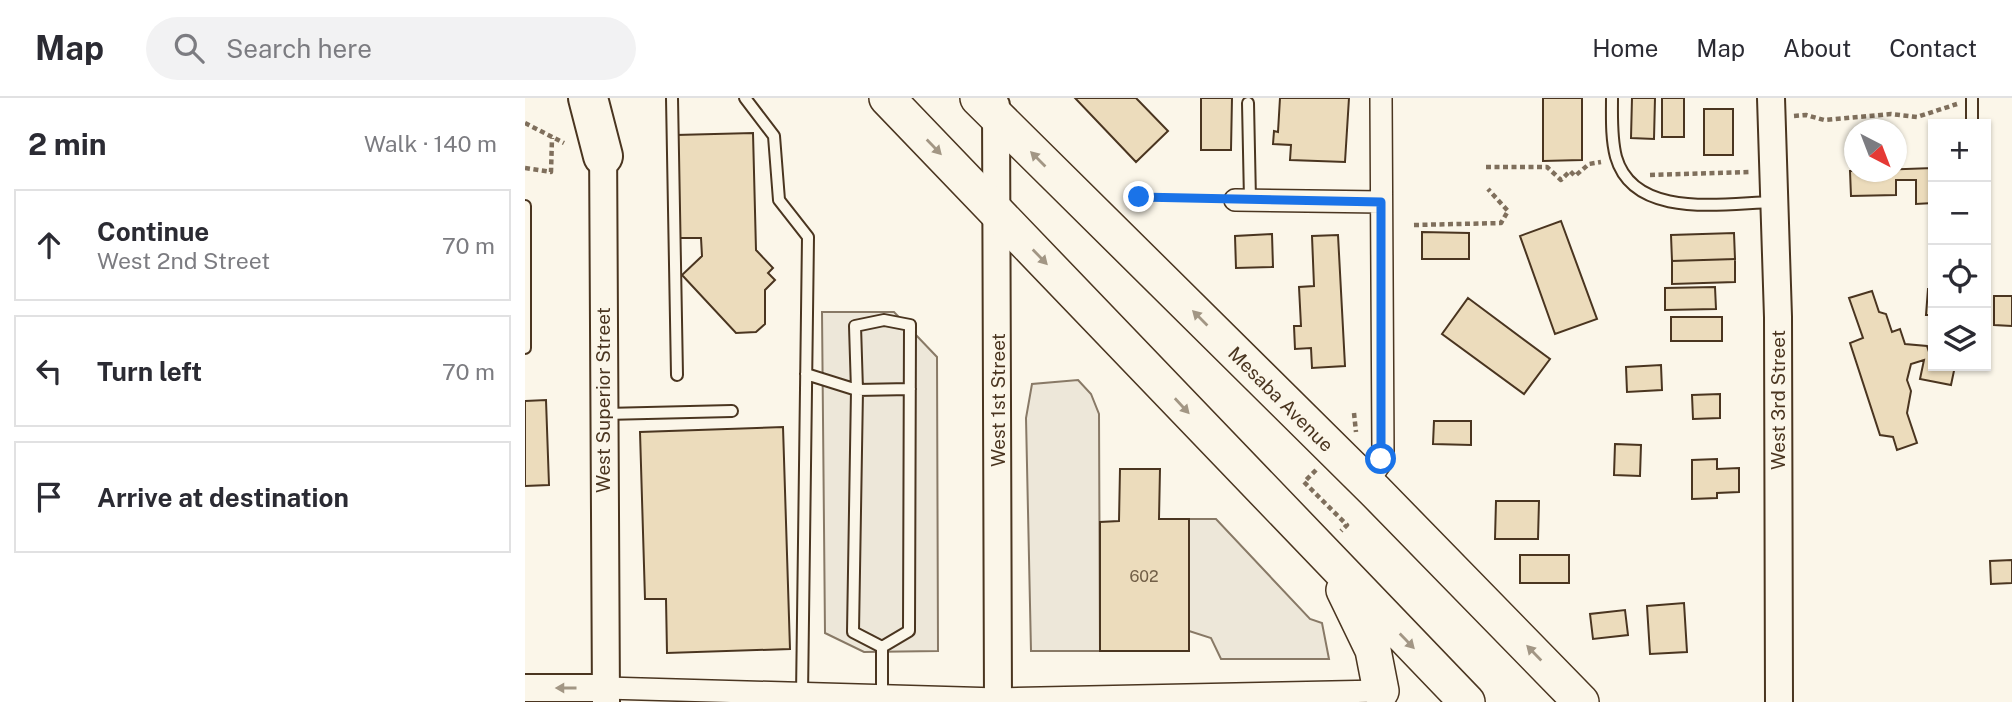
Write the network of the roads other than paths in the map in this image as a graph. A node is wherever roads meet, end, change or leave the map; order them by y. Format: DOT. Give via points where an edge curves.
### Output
graph roads {
  1 [pos="588,98"];
  2 [pos="603,98"];
  3 [pos="672,98"];
  4 [pos="745,98"];
  5 [pos="887,98"];
  6 [pos="1381,98"];
  7 [pos="1612,98"];
  8 [pos="1771,98"];
  9 [pos="1972,100"];
  10 [pos="1248,103"];
  11 [pos="990,104"];
  12 [pos="1972,119"];
  13 [pos="603,156"];
  14 [pos="1243,200"];
  15 [pos="1381,202"];
  16 [pos="1776,202"];
  17 [pos="525,206"];
  18 [pos="997,212"];
  19 [pos="525,348"];
  20 [pos="806,374"];
  21 [pos="677,375"];
  22 [pos="910,389"];
  23 [pos="857,390"];
  24 [pos="731,411"];
  25 [pos="602,414"];
  26 [pos="1367,484"];
  27 [pos="1328,544"];
  28 [pos="882,647"];
  29 [pos="525,688"];
  30 [pos="606,695"];
  31 [pos="1381,696"];
  32 [pos="882,697"];
  33 [pos="802,699"];
  34 [pos="998,701"];
  35 [pos="1467,702"];
  36 [pos="1581,702"];
  37 [pos="1779,702"];
  1 -- 13 [label="highway"];
  2 -- 13 [label="street, West Superior Street"];
  3 -- 21 [label="lane"];
  4 -- 20 [label="lane" via="774,136 779,200 808,237"];
  5 -- 18 [label="highway, one-way"];
  6 -- 15 [label="street"];
  7 -- 16 [label="lane" via="1616,159 1646,196 1670,204"];
  8 -- 16 [label="street, West 3rd Street"];
  9 -- 12 [label="lane"];
  10 -- 14 [label="lane"];
  11 -- 18 [label="street, West 1st Street"];
  26 -- 11 [label="highway, Mesaba Avenue, one-way"];
  13 -- 25 [label="street, West Superior Street"];
  14 -- 15 [label="street"];
  15 -- 26 [label="street" via="1383,453"];
  16 -- 37 [label="street, West 3rd Street"];
  17 -- 19 [label="lane"];
  18 -- 27 [label="highway, one-way"];
  18 -- 34 [label="street, West 1st Street"];
  20 -- 23 [label="lane"];
  20 -- 33 [label="lane"];
  22 -- 23 [label="lane"];
  22 -- 23 [label="lane" via="911,325 884,320 855,326"];
  22 -- 28 [label="lane" via="909,631"];
  23 -- 28 [label="lane" via="853,632"];
  24 -- 25 [label="lane"];
  25 -- 30 [label="street, West Superior Street"];
  36 -- 26 [label="highway, Mesaba Avenue, one-way"];
  27 -- 31 [label="highway" via="1373,650"];
  27 -- 35 [label="highway, one-way"];
  28 -- 32 [label="lane"];
  30 -- 29 [label="street, one-way"];
  30 -- 33 [label="street"];
  31 -- 34 [label="street"];
  32 -- 33 [label="street"];
  32 -- 34 [label="street"];
}
